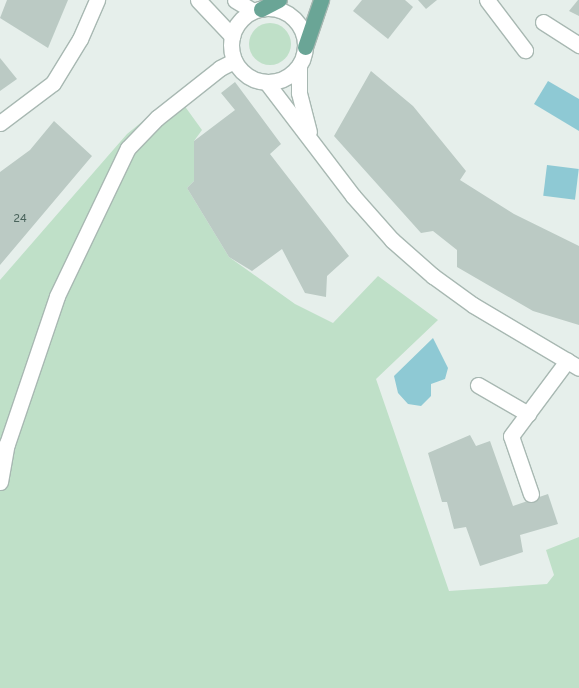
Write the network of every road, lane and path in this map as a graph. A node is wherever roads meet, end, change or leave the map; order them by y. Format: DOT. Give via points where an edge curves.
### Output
graph roads {
  1 [pos="97,0"];
  2 [pos="198,0"];
  3 [pos="235,0"];
  4 [pos="279,0"];
  5 [pos="321,0"];
  6 [pos="487,0"];
  7 [pos="257,10"];
  8 [pos="543,22"];
  9 [pos="232,36"];
  10 [pos="579,45"];
  11 [pos="305,47"];
  12 [pos="525,50"];
  13 [pos="234,61"];
  14 [pos="299,66"];
  15 [pos="267,83"];
  16 [pos="0,123"];
  17 [pos="314,145"];
  18 [pos="573,364"];
  19 [pos="478,385"];
  20 [pos="528,414"];
  21 [pos="0,482"];
  22 [pos="530,494"];
  1 -- 16 [label="street" via="80,40 53,83"];
  2 -- 9 [label="street"];
  3 -- 7 [label="street"];
  4 -- 7 [label="main road"];
  5 -- 11 [label="main road"];
  6 -- 12 [label="street"];
  7 -- 9 [label="street" via="240,21"];
  7 -- 11 [label="street" via="283,11 292,17 302,31"];
  8 -- 10 [label="street"];
  9 -- 13 [label="street"];
  11 -- 14 [label="street"];
  13 -- 15 [label="street" via="247,76"];
  13 -- 21 [label="street" via="220,68 157,118 128,148 57,296 16,418"];
  14 -- 15 [label="street" via="285,78"];
  14 -- 17 [label="street" via="304,120"];
  15 -- 17 [label="street"];
  17 -- 18 [label="street" via="392,240 433,276 473,305"];
  18 -- 20 [label="street"];
  19 -- 20 [label="street"];
  20 -- 22 [label="street" via="512,436"];
}
